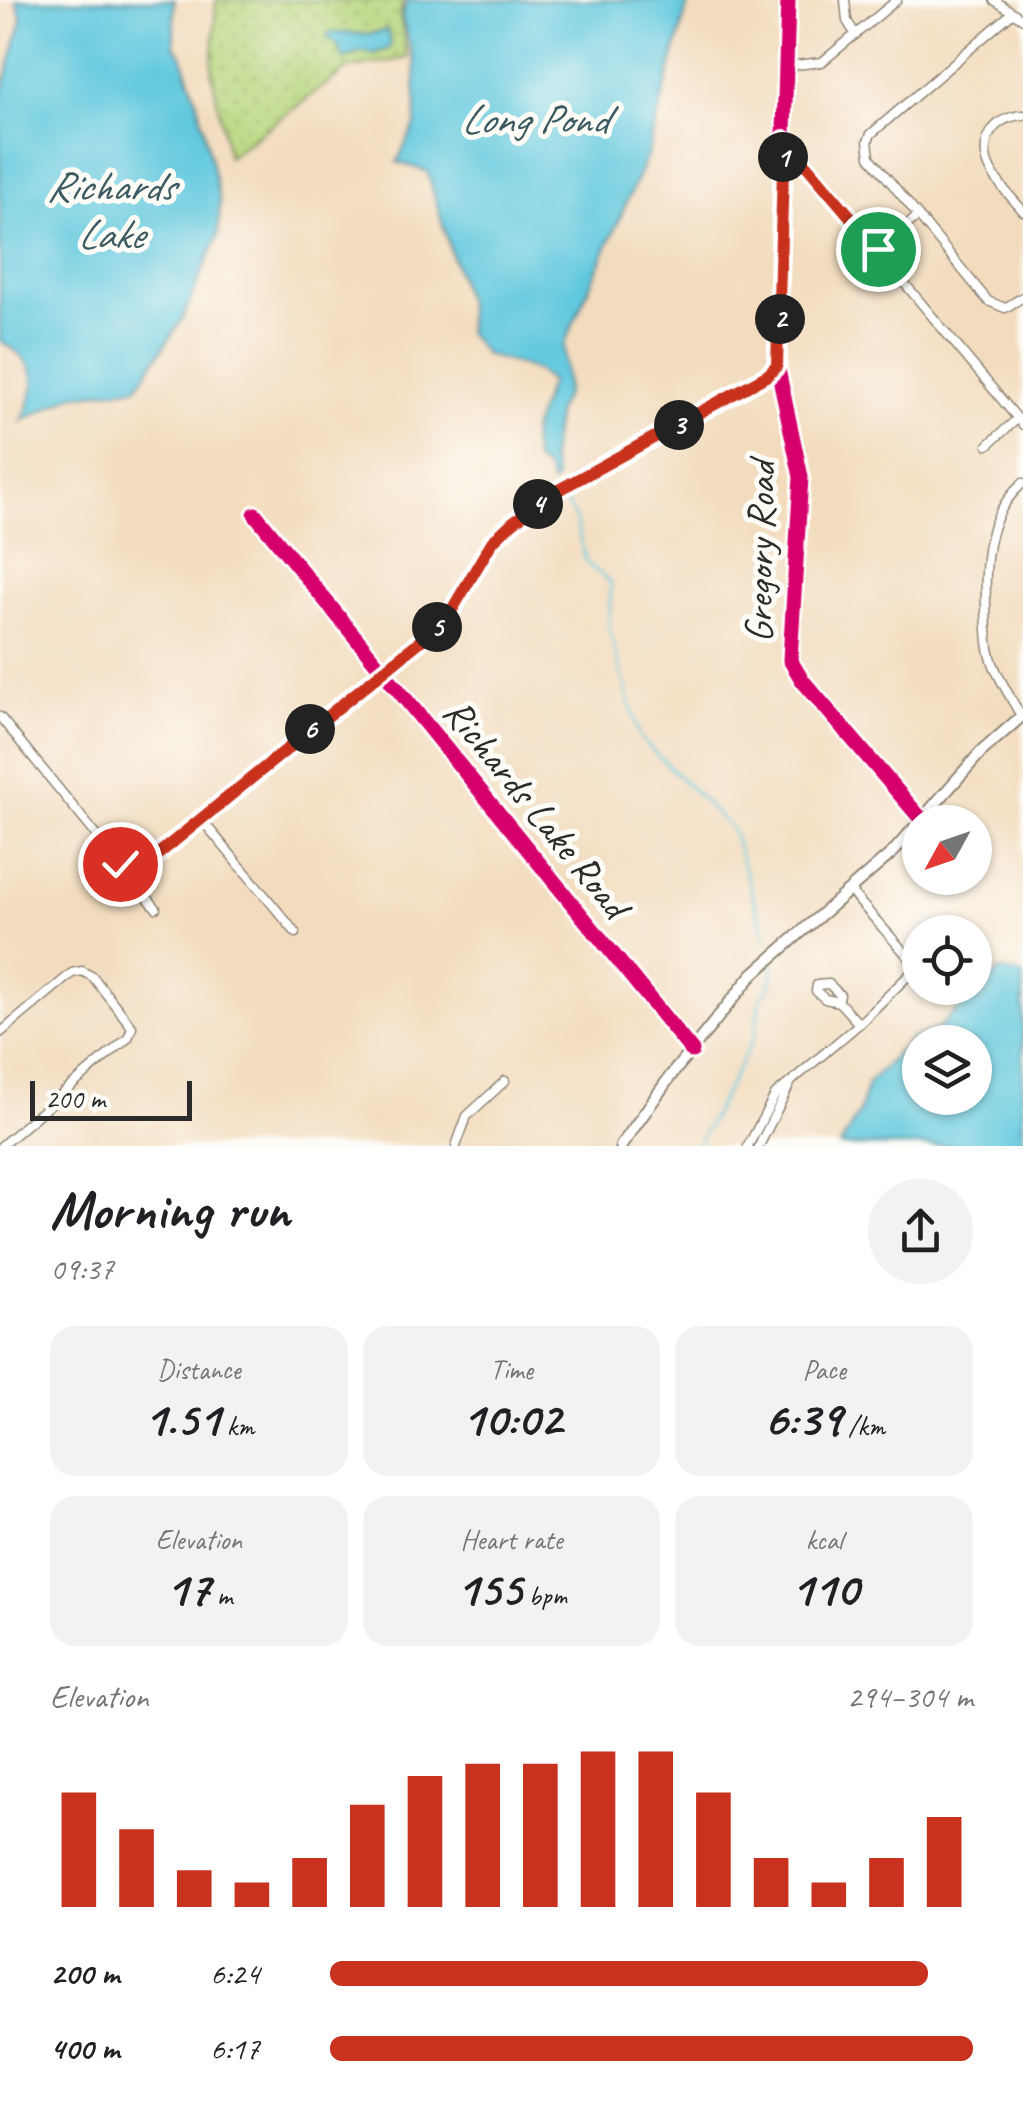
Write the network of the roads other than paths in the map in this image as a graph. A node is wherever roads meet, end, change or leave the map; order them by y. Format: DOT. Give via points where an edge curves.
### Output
graph roads {
  1 [pos="788,0"];
  2 [pos="844,0"];
  3 [pos="897,0"];
  4 [pos="994,0"];
  5 [pos="1012,13"];
  6 [pos="1023,19"];
  7 [pos="856,34"];
  8 [pos="786,66"];
  9 [pos="1023,115"];
  10 [pos="784,139"];
  11 [pos="1023,211"];
  12 [pos="918,216"];
  13 [pos="878,249"];
  14 [pos="1023,298"];
  15 [pos="777,366"];
  16 [pos="1020,422"];
  17 [pos="988,444"];
  18 [pos="1023,483"];
  19 [pos="254,514"];
  20 [pos="382,670"];
  21 [pos="1022,716"];
  22 [pos="0,717"];
  23 [pos="909,805"];
  24 [pos="935,805"];
  25 [pos="202,818"];
  26 [pos="902,840"];
  27 [pos="130,877"];
  28 [pos="851,892"];
  29 [pos="156,908"];
  30 [pos="296,933"];
  31 [pos="839,1002"];
  32 [pos="859,1024"];
  33 [pos="0,1032"];
  34 [pos="692,1050"];
  35 [pos="505,1081"];
  36 [pos="790,1084"];
  37 [pos="1,1146"];
  38 [pos="456,1146"];
  39 [pos="622,1146"];
  40 [pos="748,1146"];
  41 [pos="759,1146"];
  1 -- 8 [label="street, Gregory Road"];
  2 -- 7 [label="street"];
  3 -- 7 [label="street"];
  4 -- 5 [label="street"];
  5 -- 6 [label="street"];
  5 -- 12 [label="street" via="872,134 870,156"];
  7 -- 8 [label="street" via="822,62"];
  8 -- 10 [label="street, Gregory Road"];
  9 -- 11 [label="street" via="999,122 985,148 991,172"];
  10 -- 13 [label="street"];
  10 -- 15 [label="street, Gregory Road"];
  12 -- 13 [label="street"];
  12 -- 14 [label="street" via="988,301 1009,308"];
  13 -- 16 [label="street"];
  15 -- 20 [label="street" via="553,493 492,542 446,620"];
  15 -- 23 [label="street, Gregory Road" via="801,476 790,660"];
  16 -- 17 [label="street"];
  18 -- 21 [label="street" via="995,520 986,551 988,643"];
  19 -- 20 [label="street, Richards Lake Road"];
  20 -- 25 [label="street"];
  20 -- 34 [label="street, Richards Lake Road"];
  21 -- 24 [label="main road"];
  22 -- 27 [label="street"];
  25 -- 27 [label="street"];
  25 -- 30 [label="street"];
  26 -- 28 [label="main road"];
  27 -- 29 [label="street"];
  28 -- 32 [label="street" via="913,962 908,980"];
  28 -- 34 [label="main road" via="753,974"];
  31 -- 32 [label="street"];
  32 -- 36 [label="street"];
  33 -- 37 [label="street" via="82,971 132,1027 128,1038"];
  34 -- 39 [label="main road"];
  35 -- 38 [label="street" via="468,1116"];
  36 -- 40 [label="street" via="774,1095"];
  36 -- 41 [label="street"];
}
